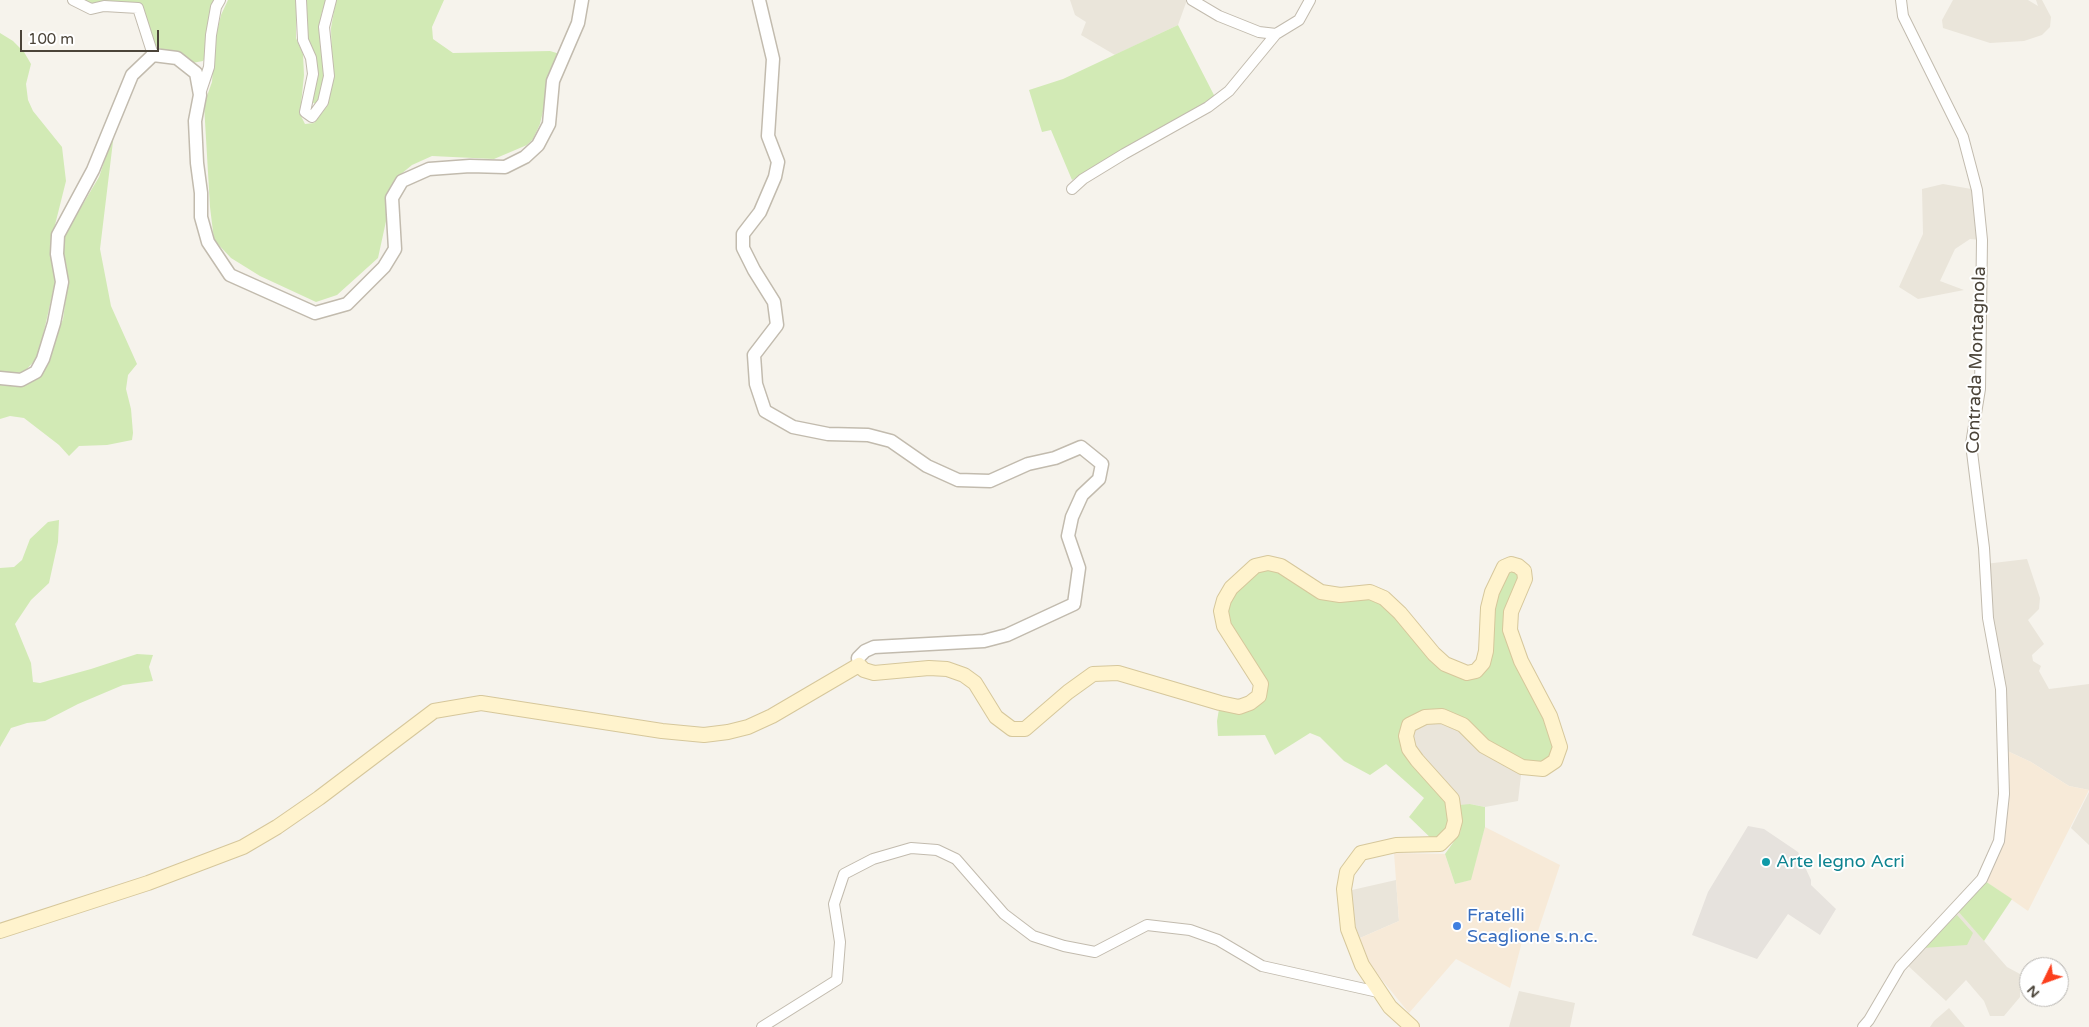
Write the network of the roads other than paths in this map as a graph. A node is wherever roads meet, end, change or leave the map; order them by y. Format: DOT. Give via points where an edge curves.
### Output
graph roads {
  1 [pos="73,0"];
  2 [pos="220,0"];
  3 [pos="301,0"];
  4 [pos="331,0"];
  5 [pos="582,0"];
  6 [pos="759,0"];
  7 [pos="1192,0"];
  8 [pos="1310,0"];
  9 [pos="1901,0"];
  10 [pos="1276,34"];
  11 [pos="153,55"];
  12 [pos="200,95"];
  13 [pos="1072,189"];
  14 [pos="0,378"];
  15 [pos="859,666"];
  16 [pos="0,931"];
  17 [pos="1378,992"];
  18 [pos="762,1027"];
  19 [pos="1412,1027"];
  20 [pos="1863,1027"];
  1 -- 11 [label="street" via="91,9 104,6 138,8"];
  2 -- 12 [label="street" via="211,35 209,67"];
  3 -- 4 [label="street" via="303,40 311,58 313,74 305,112 312,117 323,102 329,76 324,27"];
  5 -- 12 [label="street" via="578,23 553,81 549,124 538,145 525,157 506,167 429,169 402,182 392,198 395,250 384,267 347,304 315,313 230,275 208,242 201,217 197,164 195,121"];
  6 -- 15 [label="street" via="773,59 768,136 778,162 760,212 743,234 743,248 774,302 777,325 754,355 756,384 765,411 793,427 828,434 868,435 891,441 927,466 958,480 990,481 1028,464 1055,458 1081,447 1102,464 1098,479 1082,495 1072,516 1068,536 1080,568 1074,604 1007,635 984,641 874,647 858,658"];
  7 -- 10 [label="street" via="1219,16 1259,32"];
  8 -- 10 [label="street" via="1299,20"];
  9 -- 20 [label="street, Contrada Montagnola" via="1903,16 1963,137 1977,190 1980,389 1971,444 1984,548 1988,618 2001,688 2004,794 1999,841 1982,879 1900,967"];
  10 -- 13 [label="street" via="1229,91 1208,107 1124,154"];
  11 -- 12 [label="street" via="177,58 196,74"];
  11 -- 14 [label="street" via="132,75 93,170 58,235 57,254 62,282 43,359 36,372 21,380"];
  15 -- 16 [label="main road" via="772,716 728,732 662,731 481,703 434,711 277,828 243,847 148,883"];
  15 -- 17 [label="main road" via="874,673 929,668 948,669 964,675 975,683 996,717 1012,729 1025,729 1093,674 1118,673 1239,707 1259,696 1261,684 1224,626 1221,612 1224,600 1242,575 1255,566 1268,563 1281,566 1321,592 1340,595 1370,592 1384,598 1445,664 1467,673 1476,671 1483,663 1488,608 1499,575 1511,564 1518,566 1524,571 1525,579 1511,612 1510,630 1521,662 1550,716 1560,747 1555,761 1542,769 1522,767 1484,746 1463,726 1442,716 1425,716 1409,725 1406,736 1409,749 1452,799 1455,821 1452,832 1440,844 1396,845 1361,853 1347,872 1344,889 1348,930 1362,965"];
  17 -- 18 [label="street" via="1262,966 1218,940 1190,930 1146,925 1095,952 1033,936 1004,914 956,859 937,850 911,848 872,859 844,874 834,904 840,942 837,980"];
  17 -- 19 [label="main road"];
}
